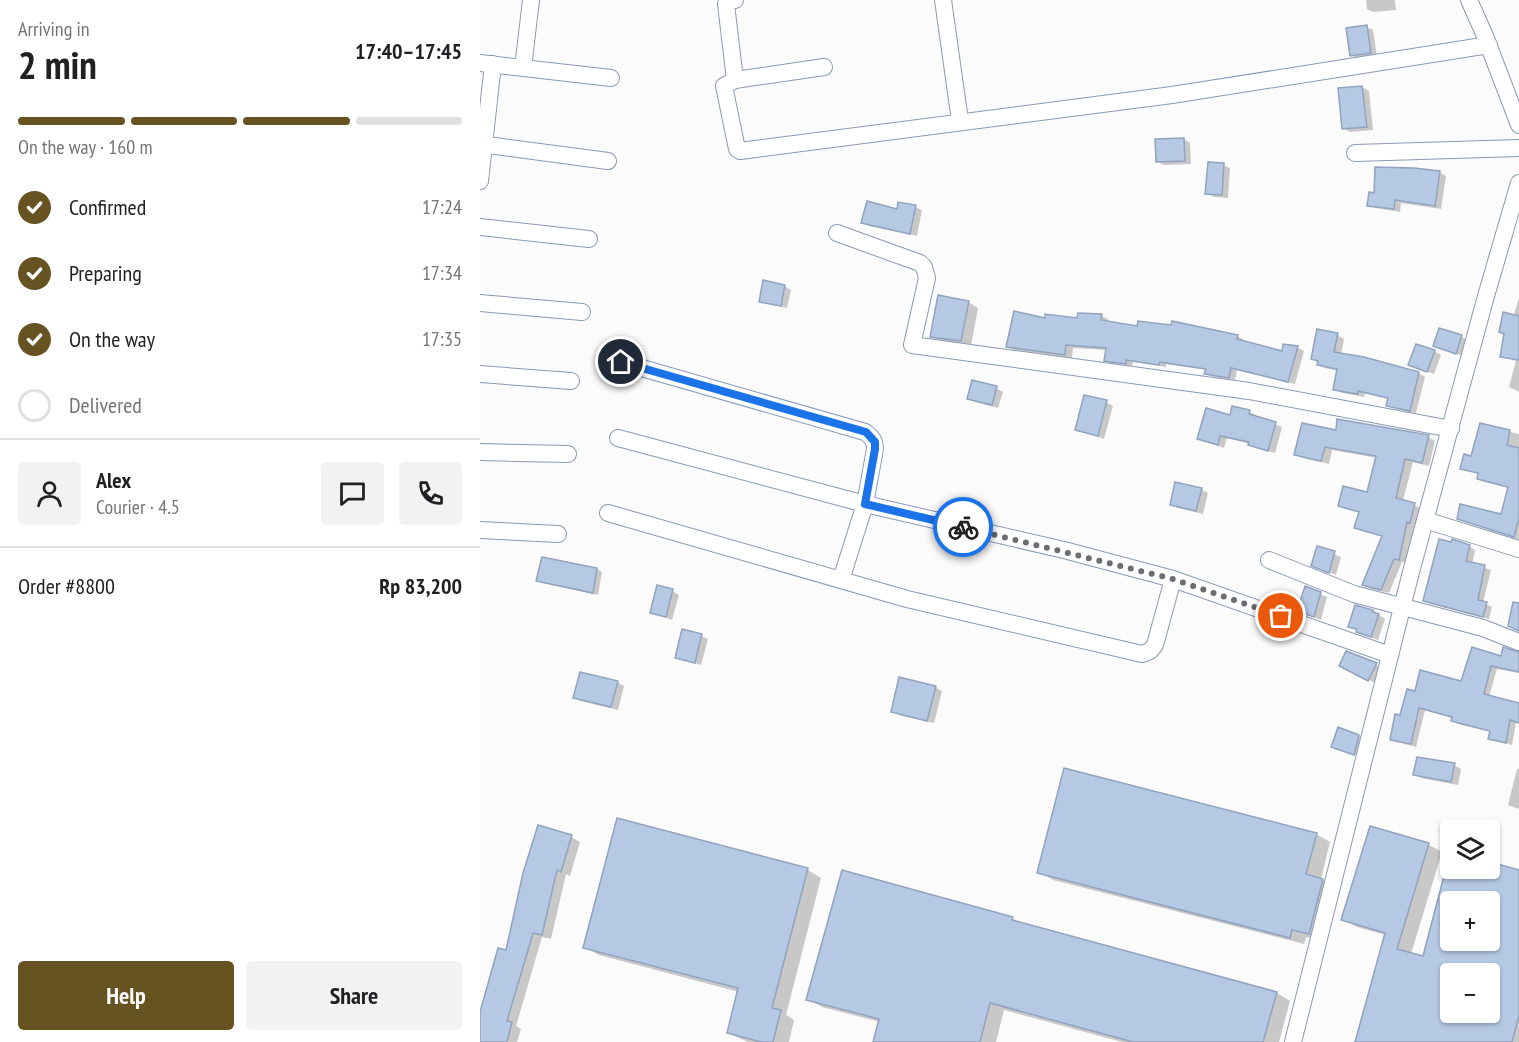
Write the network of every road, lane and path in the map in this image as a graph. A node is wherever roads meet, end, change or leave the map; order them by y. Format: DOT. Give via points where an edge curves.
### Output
graph roads {
  1 [pos="531,0"];
  2 [pos="735,0"];
  3 [pos="943,0"];
  4 [pos="1469,0"];
  5 [pos="1488,45"];
  6 [pos="486,63"];
  7 [pos="824,66"];
  8 [pos="522,68"];
  9 [pos="611,78"];
  10 [pos="735,80"];
  11 [pos="960,121"];
  12 [pos="1519,125"];
  13 [pos="482,144"];
  14 [pos="1519,148"];
  15 [pos="1355,153"];
  16 [pos="608,161"];
  17 [pos="480,181"];
  18 [pos="1519,183"];
  19 [pos="480,227"];
  20 [pos="837,232"];
  21 [pos="589,239"];
  22 [pos="480,303"];
  23 [pos="582,312"];
  24 [pos="621,362"];
  25 [pos="480,374"];
  26 [pos="571,381"];
  27 [pos="1451,429"];
  28 [pos="618,438"];
  29 [pos="480,452"];
  30 [pos="568,454"];
  31 [pos="865,504"];
  32 [pos="608,513"];
  33 [pos="1425,520"];
  34 [pos="480,530"];
  35 [pos="558,534"];
  36 [pos="1519,549"];
  37 [pos="1269,560"];
  38 [pos="1173,579"];
  39 [pos="842,580"];
  40 [pos="1402,607"];
  41 [pos="1519,642"];
  42 [pos="1390,656"];
  43 [pos="1293,1042"];
  1 -- 8 [label="street"];
  2 -- 10 [label="street" via="726,4"];
  3 -- 11 [label="street"];
  4 -- 5 [label="street"];
  5 -- 11 [label="street" via="1172,95"];
  5 -- 12 [label="street"];
  6 -- 8 [label="street"];
  6 -- 13 [label="street"];
  7 -- 10 [label="street"];
  8 -- 9 [label="street"];
  10 -- 11 [label="street" via="724,86 740,151"];
  13 -- 16 [label="street"];
  13 -- 17 [label="street"];
  14 -- 15 [label="street"];
  18 -- 27 [label="street"];
  19 -- 21 [label="street"];
  20 -- 27 [label="street" via="924,267 927,278 912,345 1249,391"];
  22 -- 23 [label="street"];
  24 -- 31 [label="street" via="866,432 875,442 875,449"];
  25 -- 26 [label="street"];
  27 -- 33 [label="street"];
  28 -- 31 [label="street"];
  29 -- 30 [label="street"];
  31 -- 38 [label="street"];
  31 -- 39 [label="street"];
  32 -- 39 [label="street"];
  33 -- 36 [label="street"];
  33 -- 40 [label="street"];
  34 -- 35 [label="street"];
  37 -- 40 [label="street" via="1354,594"];
  38 -- 39 [label="street" via="1155,645 1142,654"];
  38 -- 42 [label="street"];
  40 -- 41 [label="street" via="1483,628"];
  40 -- 42 [label="street"];
  42 -- 43 [label="street"];
}
